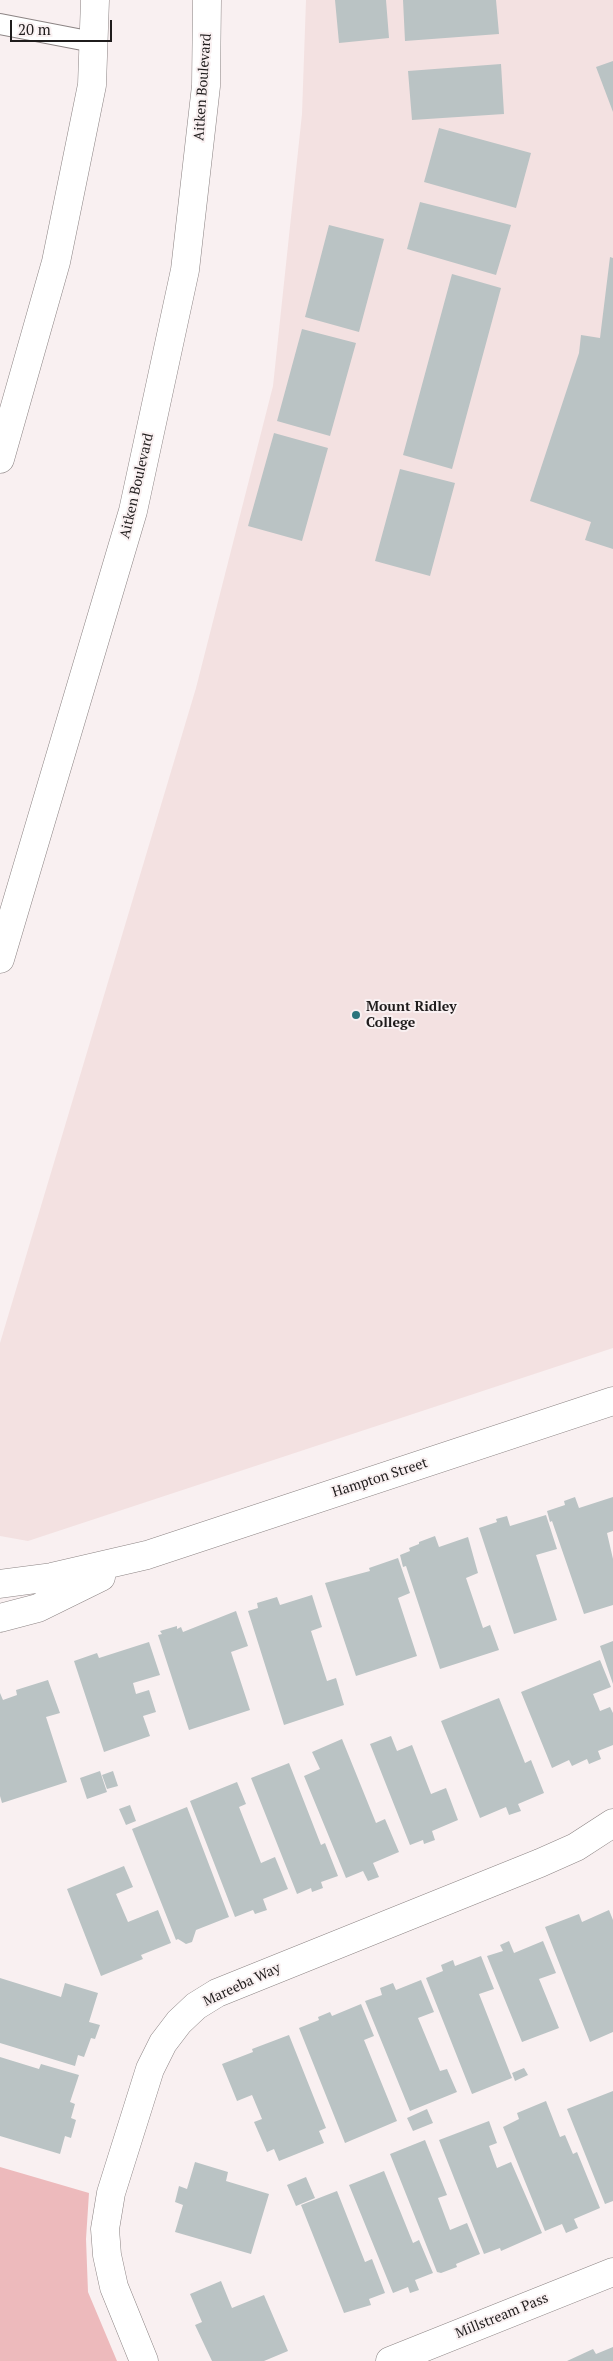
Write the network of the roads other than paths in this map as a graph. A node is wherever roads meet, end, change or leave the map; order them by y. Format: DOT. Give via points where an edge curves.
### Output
graph roads {
  1 [pos="95,0"];
  2 [pos="207,0"];
  3 [pos="0,24"];
  4 [pos="93,42"];
  5 [pos="0,459"];
  6 [pos="0,959"];
  7 [pos="613,1401"];
  8 [pos="147,1555"];
  9 [pos="0,1584"];
  10 [pos="0,1618"];
  11 [pos="613,1823"];
  12 [pos="613,2272"];
  13 [pos="144,2361"];
  14 [pos="390,2361"];
  1 -- 4 [label="street"];
  2 -- 6 [label="street, Aitken Boulevard" via="206,86 185,270 133,511"];
  3 -- 4 [label="lane"];
  4 -- 5 [label="street" via="92,85 56,262"];
  7 -- 8 [label="street, Hampton Street"];
  8 -- 9 [label="street, Hampton Street" via="52,1577"];
  8 -- 10 [label="street, Hampton Street" via="38,1608"];
  11 -- 13 [label="street, Mareeba Way" via="576,1847 540,1864 217,1993 179,2022 163,2043 150,2069 111,2193 105,2229 106,2255 114,2287"];
  12 -- 14 [label="street, Millstream Pass"];
}
